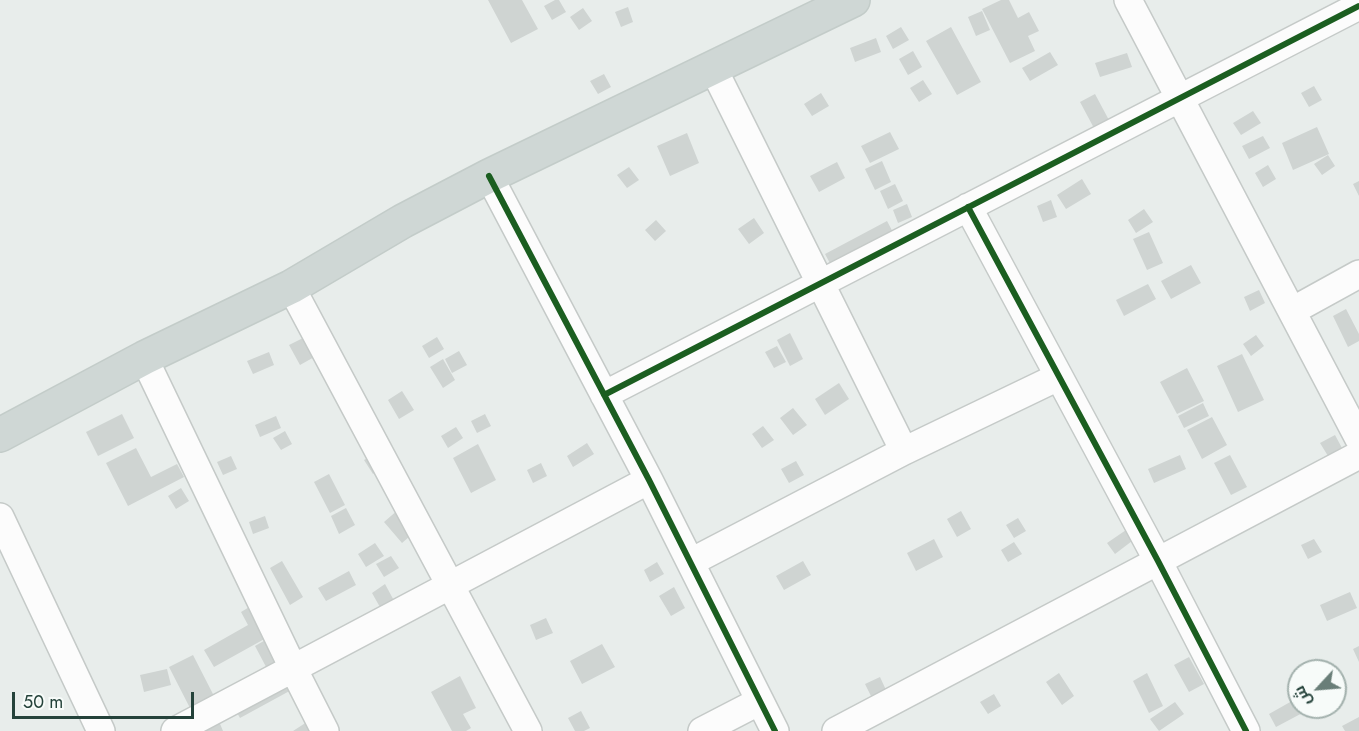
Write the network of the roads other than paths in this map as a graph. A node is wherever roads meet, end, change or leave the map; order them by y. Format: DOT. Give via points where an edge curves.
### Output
graph roads {
  1 [pos="1128,0"];
  2 [pos="839,3"];
  3 [pos="1359,6"];
  4 [pos="713,68"];
  5 [pos="1179,98"];
  6 [pos="489,176"];
  7 [pos="968,207"];
  8 [pos="1359,274"];
  9 [pos="819,284"];
  10 [pos="291,287"];
  11 [pos="1292,311"];
  12 [pos="144,358"];
  13 [pos="1058,377"];
  14 [pos="604,395"];
  15 [pos="0,435"];
  16 [pos="1359,439"];
  17 [pos="904,451"];
  18 [pos="1359,456"];
  19 [pos="649,480"];
  20 [pos="0,517"];
  21 [pos="1158,561"];
  22 [pos="690,562"];
  23 [pos="450,585"];
  24 [pos="293,668"];
  25 [pos="760,700"];
  26 [pos="101,731"];
  27 [pos="175,731"];
  28 [pos="325,731"];
  29 [pos="528,731"];
  30 [pos="702,731"];
  31 [pos="775,731"];
  32 [pos="836,731"];
  33 [pos="1246,731"];
  1 -- 5 [label="street"];
  2 -- 4 [label="main road"];
  3 -- 5 [label="street"];
  4 -- 6 [label="main road"];
  4 -- 9 [label="street"];
  5 -- 7 [label="street"];
  5 -- 11 [label="street"];
  6 -- 10 [label="main road"];
  6 -- 14 [label="street"];
  7 -- 9 [label="street"];
  7 -- 13 [label="street"];
  8 -- 11 [label="street"];
  9 -- 14 [label="street"];
  9 -- 17 [label="street"];
  10 -- 12 [label="main road"];
  10 -- 23 [label="street"];
  11 -- 16 [label="street"];
  12 -- 15 [label="main road"];
  12 -- 24 [label="street"];
  13 -- 17 [label="street"];
  13 -- 21 [label="street"];
  14 -- 19 [label="street"];
  17 -- 22 [label="street"];
  18 -- 21 [label="street"];
  19 -- 22 [label="street"];
  19 -- 23 [label="street"];
  20 -- 26 [label="street"];
  21 -- 32 [label="street"];
  21 -- 33 [label="street"];
  22 -- 25 [label="street"];
  23 -- 24 [label="street"];
  23 -- 29 [label="street"];
  24 -- 27 [label="street"];
  24 -- 28 [label="street"];
  25 -- 30 [label="street"];
  25 -- 31 [label="street"];
}
